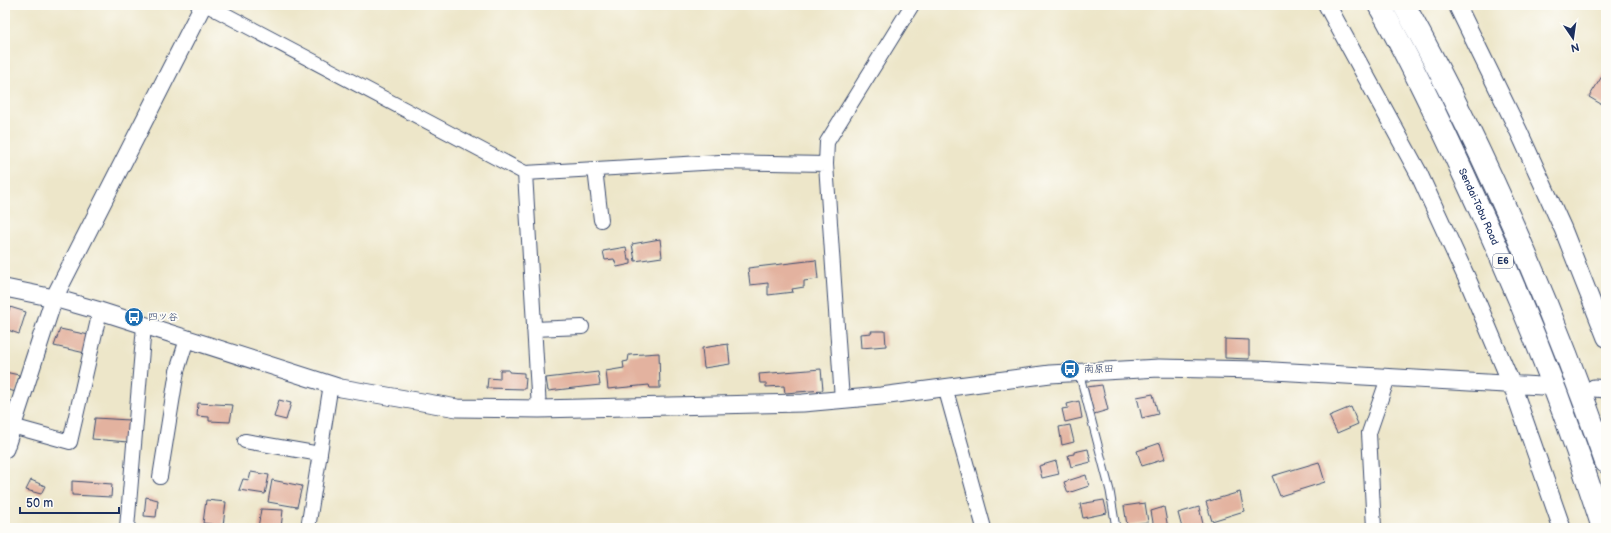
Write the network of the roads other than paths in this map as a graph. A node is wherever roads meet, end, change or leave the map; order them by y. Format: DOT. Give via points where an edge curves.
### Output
graph roads {
  1 [pos="203,5"];
  2 [pos="207,5"];
  3 [pos="912,5"];
  4 [pos="1327,5"];
  5 [pos="1379,5"];
  6 [pos="1404,5"];
  7 [pos="1457,5"];
  8 [pos="826,164"];
  9 [pos="595,169"];
  10 [pos="525,173"];
  11 [pos="601,220"];
  12 [pos="5,288"];
  13 [pos="54,298"];
  14 [pos="100,311"];
  15 [pos="144,326"];
  16 [pos="582,327"];
  17 [pos="534,329"];
  18 [pos="187,338"];
  19 [pos="1606,338"];
  20 [pos="1079,372"];
  21 [pos="1388,378"];
  22 [pos="331,384"];
  23 [pos="1512,385"];
  24 [pos="1541,386"];
  25 [pos="945,387"];
  26 [pos="842,400"];
  27 [pos="539,409"];
  28 [pos="12,426"];
  29 [pos="245,441"];
  30 [pos="5,449"];
  31 [pos="320,454"];
  32 [pos="1606,462"];
  33 [pos="160,477"];
  34 [pos="127,528"];
  35 [pos="308,528"];
  36 [pos="984,528"];
  37 [pos="1116,528"];
  38 [pos="1374,528"];
  39 [pos="1562,528"];
  40 [pos="1603,528"];
  1 -- 13 [label="street"];
  2 -- 10 [label="street"];
  3 -- 8 [label="street" via="827,142"];
  4 -- 23 [label="street" via="1418,172"];
  5 -- 40 [label="highway, Sendai-Tobu Road / E6" via="1451,145 1513,283 1551,375"];
  6 -- 32 [label="highway, E6" via="1472,136 1513,224 1572,367"];
  7 -- 19 [label="street" via="1563,229"];
  8 -- 9 [label="street" via="720,162"];
  8 -- 26 [label="street"];
  9 -- 10 [label="street"];
  9 -- 11 [label="street"];
  10 -- 17 [label="street"];
  12 -- 13 [label="street"];
  13 -- 14 [label="street"];
  13 -- 28 [label="street"];
  14 -- 15 [label="street"];
  14 -- 28 [label="street" via="70,442"];
  15 -- 18 [label="street"];
  15 -- 34 [label="street"];
  16 -- 17 [label="street"];
  17 -- 27 [label="street"];
  18 -- 22 [label="street"];
  18 -- 33 [label="street" via="177,371"];
  20 -- 21 [label="street" via="1210,368"];
  20 -- 25 [label="street" via="1043,374"];
  20 -- 37 [label="lane" via="1110,491"];
  21 -- 23 [label="street"];
  21 -- 38 [label="street" via="1370,433"];
  22 -- 27 [label="street" via="341,388 457,408"];
  22 -- 31 [label="street"];
  23 -- 24 [label="street"];
  23 -- 39 [label="street"];
  25 -- 26 [label="street"];
  25 -- 36 [label="street"];
  26 -- 27 [label="street" via="748,405"];
  28 -- 30 [label="street"];
  29 -- 31 [label="street"];
  31 -- 35 [label="street"];
}
